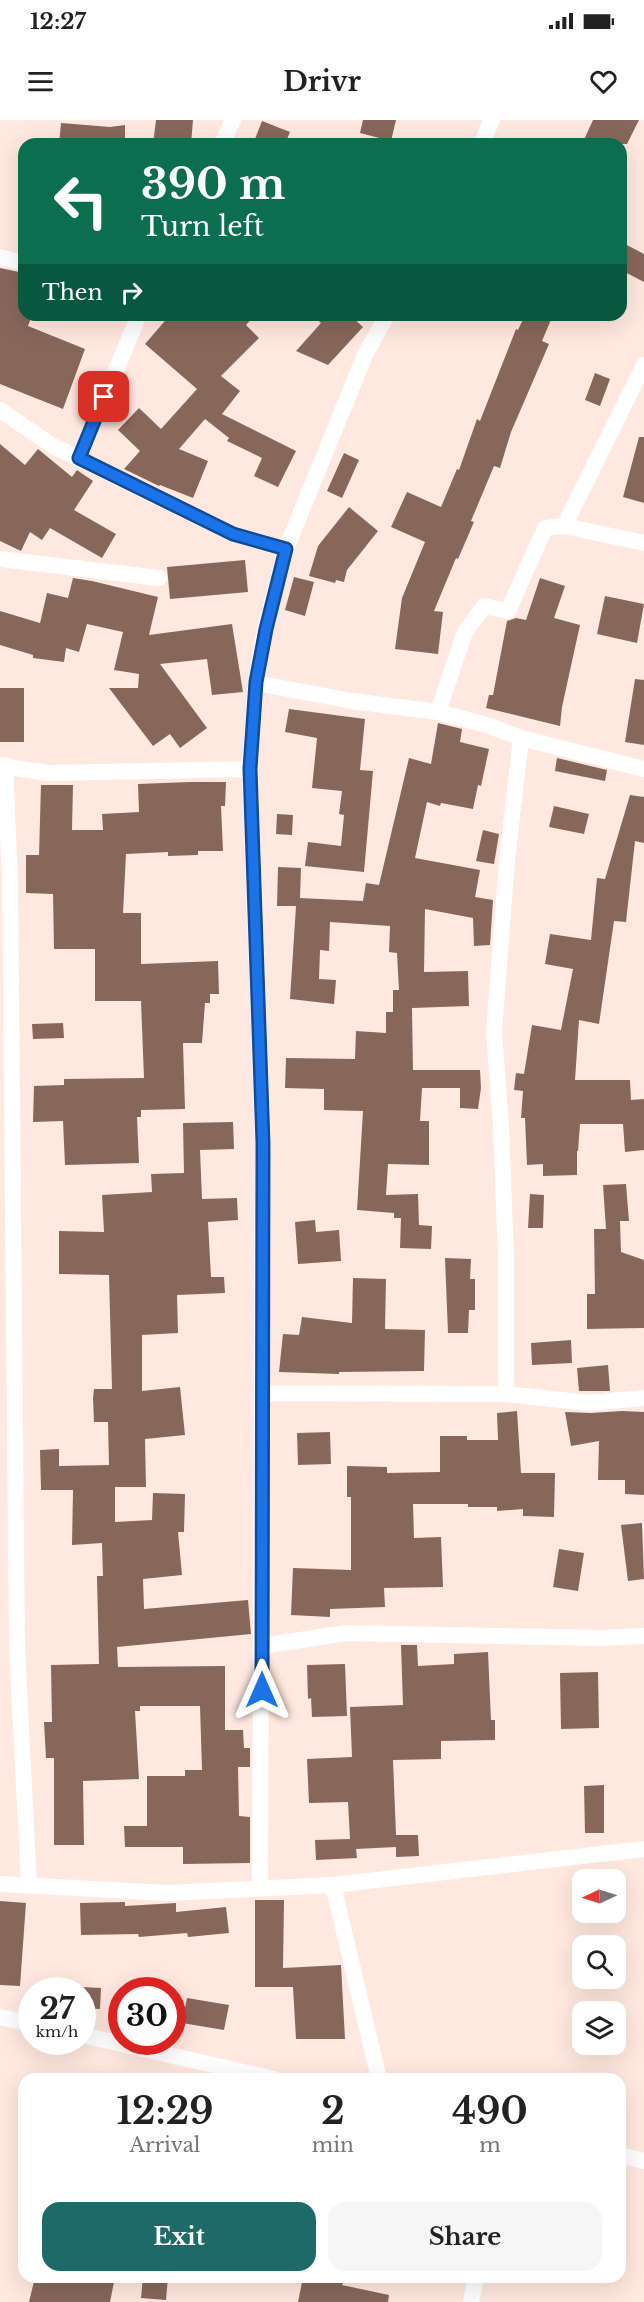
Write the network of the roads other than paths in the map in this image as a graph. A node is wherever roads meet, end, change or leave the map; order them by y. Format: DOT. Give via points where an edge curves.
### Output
graph roads {
  1 [pos="233,120"];
  2 [pos="492,120"];
  3 [pos="225,138"];
  4 [pos="484,138"];
  5 [pos="0,257"];
  6 [pos="18,262"];
  7 [pos="136,321"];
  8 [pos="384,321"];
  9 [pos="644,365"];
  10 [pos="0,410"];
  11 [pos="79,458"];
  12 [pos="564,526"];
  13 [pos="644,543"];
  14 [pos="286,549"];
  15 [pos="0,559"];
  16 [pos="159,578"];
  17 [pos="256,682"];
  18 [pos="438,712"];
  19 [pos="521,738"];
  20 [pos="2,766"];
  21 [pos="250,769"];
  22 [pos="644,769"];
  23 [pos="262,1393"];
  24 [pos="506,1394"];
  25 [pos="644,1398"];
  26 [pos="7,1402"];
  27 [pos="644,1636"];
  28 [pos="262,1646"];
  29 [pos="8,1647"];
  30 [pos="644,1849"];
  31 [pos="0,1884"];
  32 [pos="29,1885"];
  33 [pos="333,1885"];
  34 [pos="260,1887"];
  35 [pos="0,2017"];
  36 [pos="18,2021"];
  37 [pos="96,2039"];
  38 [pos="247,2073"];
  39 [pos="378,2073"];
  40 [pos="626,2156"];
  41 [pos="644,2161"];
  42 [pos="475,2283"];
  43 [pos="471,2302"];
  1 -- 3 [label="street"];
  2 -- 4 [label="street"];
  5 -- 6 [label="street"];
  7 -- 11 [label="street"];
  8 -- 14 [label="street" via="365,355"];
  9 -- 12 [label="street"];
  10 -- 11 [label="street" via="53,447"];
  11 -- 14 [label="street" via="233,534"];
  12 -- 13 [label="street"];
  12 -- 18 [label="street" via="545,528 508,611 484,606 465,632"];
  14 -- 17 [label="street"];
  15 -- 16 [label="street"];
  17 -- 18 [label="street" via="352,701"];
  17 -- 21 [label="street"];
  18 -- 19 [label="street"];
  19 -- 22 [label="street"];
  19 -- 24 [label="street" via="494,1032 506,1257"];
  20 -- 21 [label="street" via="48,773"];
  20 -- 26 [label="street" via="10,880"];
  21 -- 23 [label="street" via="263,1143"];
  23 -- 24 [label="street"];
  23 -- 28 [label="street"];
  24 -- 25 [label="street" via="590,1402"];
  26 -- 29 [label="street"];
  27 -- 28 [label="street" via="346,1633"];
  28 -- 34 [label="street"];
  29 -- 32 [label="street"];
  30 -- 33 [label="street"];
  31 -- 32 [label="street"];
  32 -- 34 [label="street" via="167,1893"];
  33 -- 34 [label="street"];
  33 -- 39 [label="street"];
  35 -- 36 [label="street"];
  37 -- 38 [label="street"];
  40 -- 41 [label="street"];
  42 -- 43 [label="street"];
}
